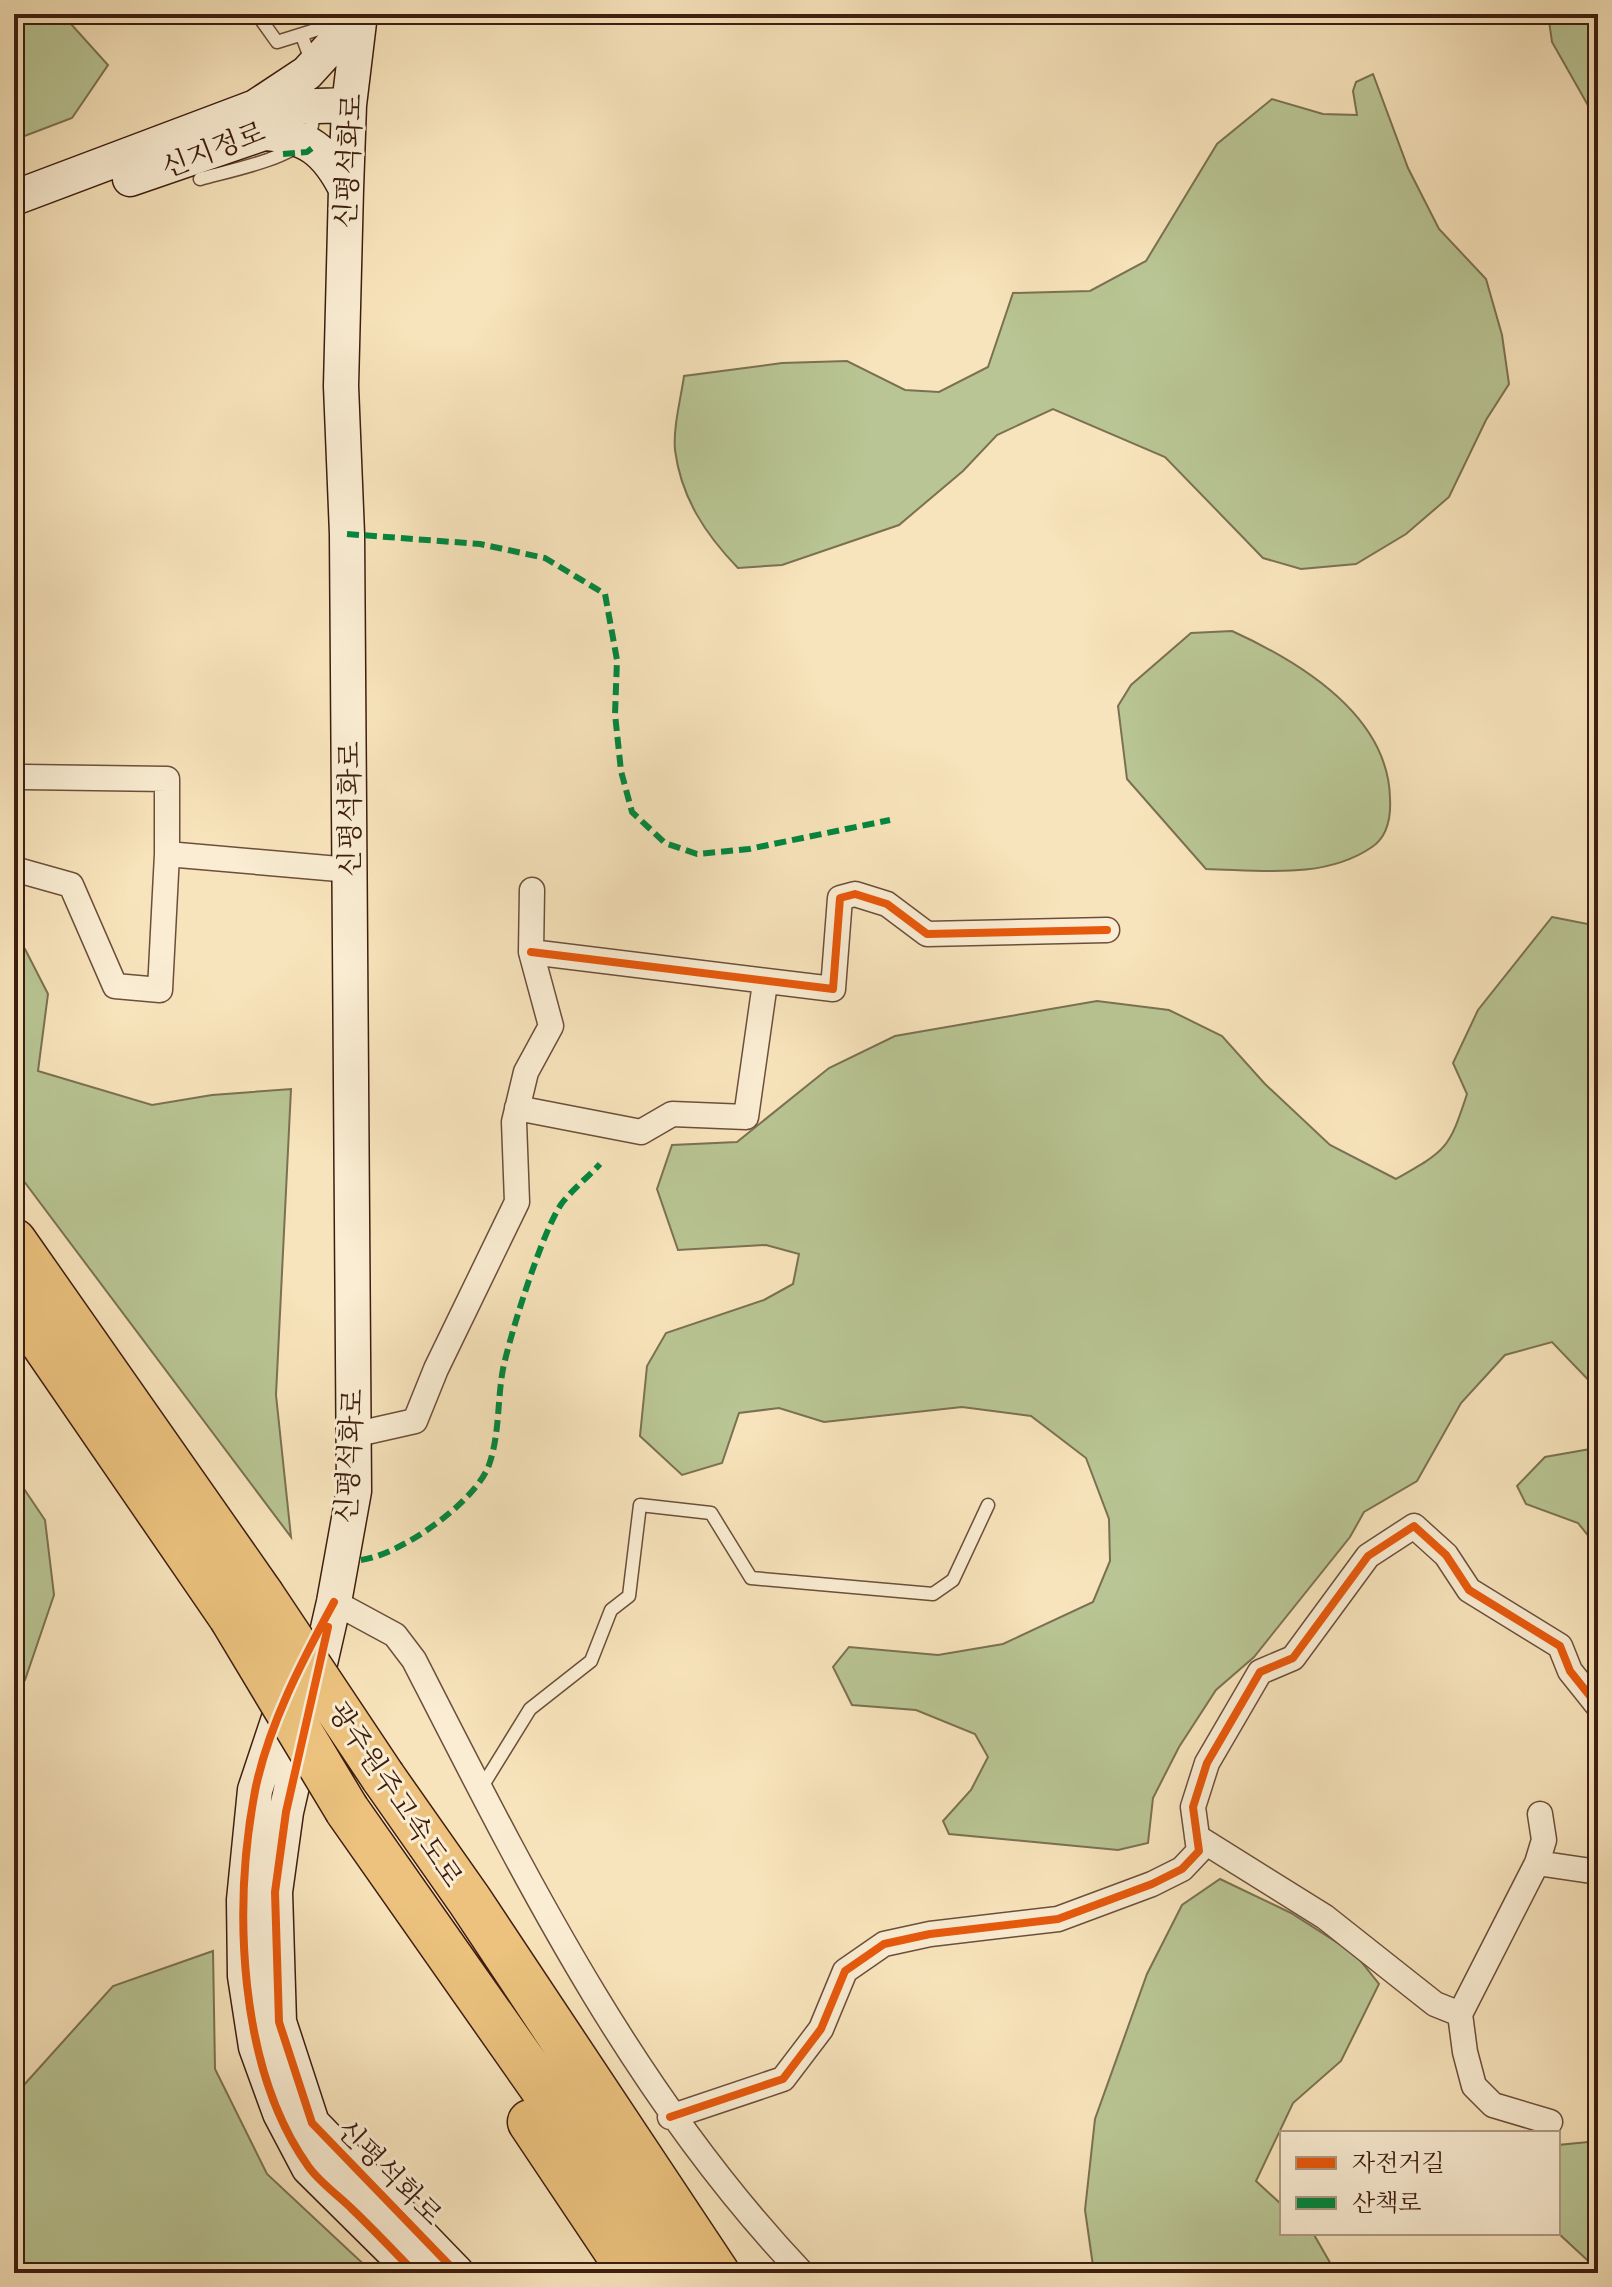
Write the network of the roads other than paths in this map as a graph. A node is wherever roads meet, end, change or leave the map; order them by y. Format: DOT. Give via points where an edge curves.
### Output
graph roads {
  1 [pos="257,14"];
  2 [pos="349,15"];
  3 [pos="309,90"];
  4 [pos="349,105"];
  5 [pos="259,121"];
  6 [pos="200,179"];
  7 [pos="346,189"];
  8 [pos="14,198"];
  9 [pos="14,222"];
  10 [pos="24,777"];
  11 [pos="167,854"];
  12 [pos="14,869"];
  13 [pos="350,870"];
  14 [pos="532,890"];
  15 [pos="1107,930"];
  16 [pos="531,952"];
  17 [pos="765,983"];
  18 [pos="517,1108"];
  19 [pos="14,1241"];
  20 [pos="14,1301"];
  21 [pos="353,1435"];
  22 [pos="988,1505"];
  23 [pos="334,1602"];
  24 [pos="246,1605"];
  25 [pos="1598,1706"];
  26 [pos="480,1790"];
  27 [pos="1540,1814"];
  28 [pos="358,1827"];
  29 [pos="1197,1837"];
  30 [pos="1537,1863"];
  31 [pos="1598,1872"];
  32 [pos="1460,2014"];
  33 [pos="670,2117"];
  34 [pos="1550,2122"];
  35 [pos="415,2273"];
  36 [pos="457,2273"];
  37 [pos="631,2273"];
  38 [pos="672,2273"];
  39 [pos="717,2273"];
  40 [pos="802,2273"];
  1 -- 3 [label="lane"];
  2 -- 3 [label="main road"];
  2 -- 4 [label="main road, 신평석화로"];
  3 -- 4 [label="main road, 신지정로"];
  3 -- 5 [label="main road, 신지정로"];
  3 -- 6 [label="lane" via="283,154"];
  3 -- 7 [label="main road"];
  4 -- 7 [label="main road, 신평석화로"];
  5 -- 8 [label="main road, 신지정로"];
  5 -- 9 [label="main road, 신지정로"];
  7 -- 13 [label="main road, 신평석화로" via="341,386"];
  10 -- 11 [label="street" via="167,779"];
  11 -- 12 [label="street" via="160,990 115,986 71,885"];
  11 -- 13 [label="street"];
  13 -- 21 [label="main road, 신평석화로"];
  14 -- 16 [label="street"];
  15 -- 17 [label="street" via="927,934 887,904 855,894 840,898 833,989"];
  16 -- 17 [label="street"];
  16 -- 18 [label="street" via="551,1026 526,1072"];
  17 -- 18 [label="street" via="746,1117 672,1114 641,1132"];
  18 -- 21 [label="street" via="517,1202 415,1421"];
  19 -- 24 [label="highway, 광주원주고속도로"];
  20 -- 24 [label="highway, 광주원주고속도로"];
  21 -- 23 [label="main road, 신평석화로" via="354,1491"];
  22 -- 26 [label="lane" via="953,1580 933,1594 751,1578 711,1513 640,1505 629,1596 611,1610 591,1661 530,1709"];
  23 -- 26 [label="street" via="395,1635 414,1660"];
  23 -- 35 [label="main road, 신평석화로" via="291,1681 255,1790 244,1900 245,1976 256,2047 280,2113 309,2168"];
  23 -- 36 [label="main road, 신평석화로" via="286,1812 275,1892 279,2022 312,2123"];
  24 -- 28 [label="highway, 광주원주고속도로, bridge"];
  24 -- 39 [label="highway, 광주원주고속도로, bridge" via="383,1777"];
  25 -- 29 [label="street" via="1570,1671 1560,1646 1469,1590 1446,1555 1414,1526 1368,1556 1293,1658 1260,1672 1207,1763 1193,1807"];
  26 -- 33 [label="street" via="533,1893"];
  27 -- 30 [label="street" via="1544,1840"];
  28 -- 37 [label="highway" via="442,1991"];
  28 -- 38 [label="highway, 광주원주고속도로"];
  29 -- 32 [label="street" via="1325,1917 1435,2004"];
  29 -- 33 [label="street" via="1199,1851 1182,1869 1058,1919 884,1944 845,1971 821,2029 783,2079"];
  30 -- 31 [label="street"];
  30 -- 32 [label="street"];
  32 -- 34 [label="street" via="1474,2086 1493,2105"];
  33 -- 40 [label="street"];
}
